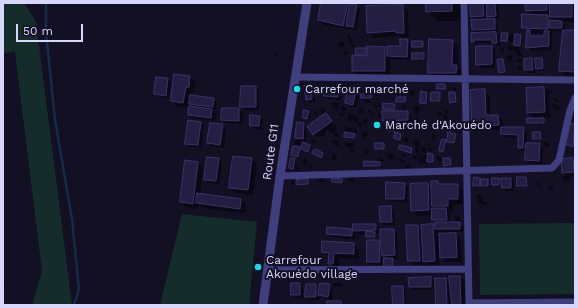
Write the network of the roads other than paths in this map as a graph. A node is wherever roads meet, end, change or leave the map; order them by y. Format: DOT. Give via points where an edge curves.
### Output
graph roads {
  1 [pos="307,3"];
  2 [pos="464,3"];
  3 [pos="295,77"];
  4 [pos="465,78"];
  5 [pos="575,80"];
  6 [pos="575,98"];
  7 [pos="467,170"];
  8 [pos="280,176"];
  9 [pos="468,269"];
  10 [pos="267,270"];
  11 [pos="573,303"];
  12 [pos="469,304"];
  13 [pos="263,305"];
  1 -- 3 [label="street, Route G11"];
  2 -- 4 [label="street"];
  3 -- 4 [label="street"];
  3 -- 8 [label="street, Route G11"];
  4 -- 5 [label="street"];
  4 -- 7 [label="street"];
  6 -- 7 [label="street" via="559,160 552,168"];
  7 -- 8 [label="street"];
  7 -- 9 [label="street"];
  8 -- 10 [label="street, Route G11"];
  9 -- 10 [label="street"];
  9 -- 12 [label="street"];
  10 -- 13 [label="street, Route G11"];
  11 -- 12 [label="street"];
}
